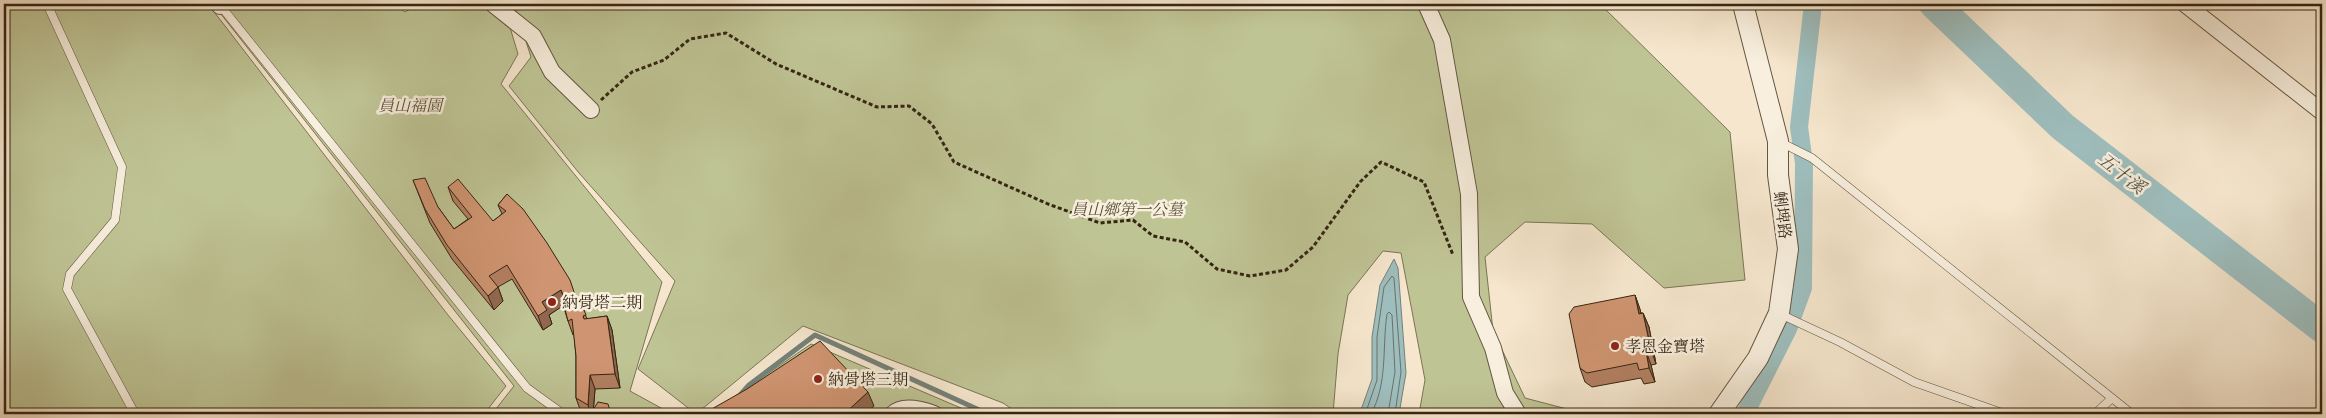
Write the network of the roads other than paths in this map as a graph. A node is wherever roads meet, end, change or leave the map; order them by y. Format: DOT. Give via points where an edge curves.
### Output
graph roads {
  1 [pos="47,4"];
  2 [pos="220,4"];
  3 [pos="493,4"];
  4 [pos="1426,4"];
  5 [pos="1743,4"];
  6 [pos="2185,4"];
  7 [pos="591,110"];
  8 [pos="2322,112"];
  9 [pos="1778,141"];
  10 [pos="1779,313"];
  11 [pos="2112,398"];
  12 [pos="135,414"];
  13 [pos="563,414"];
  14 [pos="893,414"];
  15 [pos="934,414"];
  16 [pos="1518,414"];
  17 [pos="1719,414"];
  18 [pos="2005,414"];
  19 [pos="2095,414"];
  20 [pos="2132,414"];
  1 -- 12 [label="lane" via="122,167 115,220 70,274 67,289"];
  2 -- 13 [label="lane" via="527,388"];
  3 -- 7 [label="street" via="534,36 552,72"];
  4 -- 16 [label="street" via="1442,40 1468,194 1470,297 1493,348 1505,393"];
  5 -- 9 [label="street, 蜊埤路"];
  6 -- 8 [label="street"];
  9 -- 10 [label="street, 蜊埤路" via="1778,174 1788,249"];
  9 -- 11 [label="lane" via="1812,158"];
  10 -- 17 [label="street, 蜊埤路" via="1758,358"];
  10 -- 18 [label="lane" via="1914,382"];
  11 -- 19 [label="lane"];
  11 -- 20 [label="lane"];
  14 -- 15 [label="street" via="920,409"];
}
